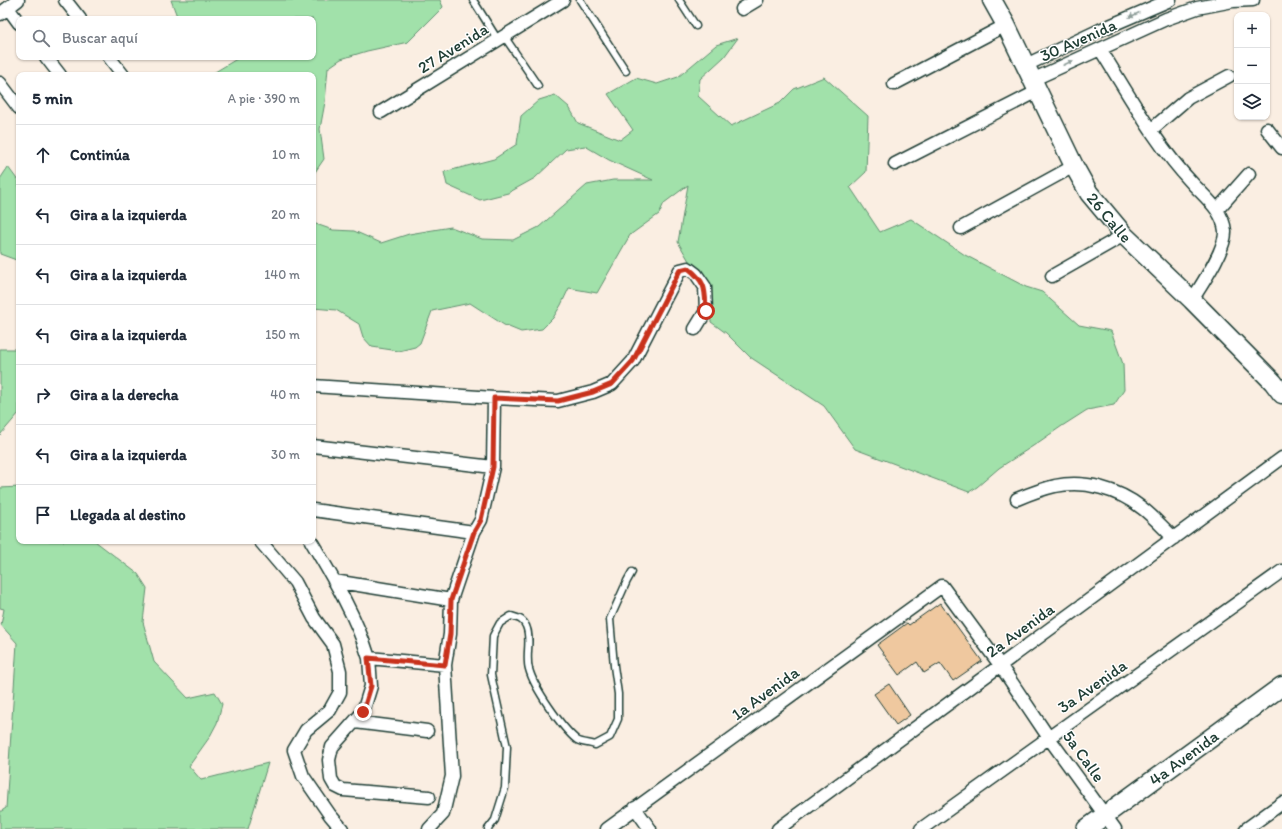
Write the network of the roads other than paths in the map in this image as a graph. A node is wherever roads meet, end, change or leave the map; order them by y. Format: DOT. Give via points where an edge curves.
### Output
graph roads {
  1 [pos="18,0"];
  2 [pos="65,0"];
  3 [pos="473,0"];
  4 [pos="563,0"];
  5 [pos="580,0"];
  6 [pos="679,0"];
  7 [pos="757,0"];
  8 [pos="992,0"];
  9 [pos="1170,0"];
  10 [pos="1253,0"];
  11 [pos="742,9"];
  12 [pos="4,11"];
  13 [pos="78,16"];
  14 [pos="16,20"];
  15 [pos="1006,25"];
  16 [pos="696,26"];
  17 [pos="501,38"];
  18 [pos="1100,49"];
  19 [pos="48,60"];
  20 [pos="111,60"];
  21 [pos="626,71"];
  22 [pos="58,72"];
  23 [pos="121,72"];
  24 [pos="1229,76"];
  25 [pos="1032,79"];
  26 [pos="0,83"];
  27 [pos="894,84"];
  28 [pos="538,86"];
  29 [pos="16,104"];
  30 [pos="381,112"];
  31 [pos="1267,129"];
  32 [pos="1151,130"];
  33 [pos="1282,148"];
  34 [pos="895,164"];
  35 [pos="1074,166"];
  36 [pos="1249,174"];
  37 [pos="1217,210"];
  38 [pos="961,228"];
  39 [pos="1124,235"];
  40 [pos="1052,276"];
  41 [pos="1192,300"];
  42 [pos="696,329"];
  43 [pos="316,386"];
  44 [pos="1282,394"];
  45 [pos="494,398"];
  46 [pos="316,446"];
  47 [pos="1282,458"];
  48 [pos="493,467"];
  49 [pos="1017,499"];
  50 [pos="316,510"];
  51 [pos="474,532"];
  52 [pos="1174,538"];
  53 [pos="263,544"];
  54 [pos="313,544"];
  55 [pos="632,572"];
  56 [pos="1282,572"];
  57 [pos="334,581"];
  58 [pos="942,586"];
  59 [pos="451,600"];
  60 [pos="368,658"];
  61 [pos="445,665"];
  62 [pos="1000,665"];
  63 [pos="1282,686"];
  64 [pos="355,722"];
  65 [pos="427,731"];
  66 [pos="1049,738"];
  67 [pos="429,797"];
  68 [pos="1282,803"];
  69 [pos="635,808"];
  70 [pos="1110,822"];
  71 [pos="342,829"];
  72 [pos="429,829"];
  73 [pos="488,829"];
  74 [pos="607,829"];
  75 [pos="650,829"];
  76 [pos="778,829"];
  77 [pos="922,829"];
  78 [pos="1086,829"];
  79 [pos="1246,829"];
  1 -- 12 [label="street"];
  2 -- 13 [label="street"];
  3 -- 17 [label="lane"];
  4 -- 17 [label="street, 27 Avenida"];
  5 -- 21 [label="lane"];
  6 -- 16 [label="lane"];
  7 -- 11 [label="street"];
  8 -- 15 [label="street, 26 Calle"];
  9 -- 25 [label="street, 30 Avenida, one-way" via="1100,30"];
  10 -- 18 [label="street, 30 Avenida" via="1198,8 1166,19"];
  12 -- 14 [label="street"];
  15 -- 25 [label="street, 26 Calle"];
  15 -- 27 [label="street"];
  17 -- 28 [label="lane"];
  17 -- 30 [label="street, 27 Avenida"];
  25 -- 18 [label="street, 30 Avenida, one-way"];
  18 -- 32 [label="street"];
  19 -- 22 [label="street"];
  20 -- 23 [label="street"];
  24 -- 32 [label="street" via="1188,98"];
  25 -- 34 [label="street"];
  25 -- 35 [label="street, 26 Calle"];
  26 -- 29 [label="street"];
  31 -- 33 [label="street"];
  32 -- 37 [label="street" via="1191,182"];
  35 -- 38 [label="street"];
  35 -- 39 [label="street, 26 Calle" via="1089,193"];
  36 -- 37 [label="street"];
  37 -- 41 [label="street" via="1224,224 1223,243 1218,257"];
  39 -- 40 [label="street"];
  39 -- 41 [label="street, 26 Calle"];
  41 -- 44 [label="street, 26 Calle"];
  42 -- 45 [label="street" via="706,311 705,288 696,274 688,268 680,270 633,361 612,384 558,401"];
  43 -- 45 [label="street"];
  45 -- 48 [label="street"];
  46 -- 48 [label="street"];
  47 -- 52 [label="street, 2a Avenida"];
  48 -- 51 [label="street" via="481,520"];
  49 -- 52 [label="street" via="1056,486 1076,484 1102,487 1123,495 1143,508"];
  50 -- 51 [label="street"];
  51 -- 59 [label="street"];
  52 -- 62 [label="street, 2a Avenida"];
  53 -- 71 [label="street" via="295,582 314,618 333,644 340,671 340,692 330,710 306,730 294,750 303,776"];
  54 -- 57 [label="street"];
  55 -- 73 [label="lane" via="610,619 618,719 610,737 595,745 579,741 564,727 537,688 528,669 526,625 520,618 512,616 500,622 493,636 491,675 507,747 505,788 495,820"];
  56 -- 66 [label="street, 3a Avenida"];
  57 -- 59 [label="street"];
  57 -- 60 [label="street"];
  58 -- 62 [label="street, 5a Calle"];
  58 -- 69 [label="street, 1a Avenida"];
  59 -- 61 [label="street" via="450,634"];
  60 -- 61 [label="street"];
  60 -- 64 [label="street" via="371,686 363,712"];
  61 -- 72 [label="street" via="452,776 443,814"];
  62 -- 66 [label="street, 5a Calle"];
  62 -- 76 [label="street, 2a Avenida"];
  63 -- 70 [label="street, 4a Avenida"];
  64 -- 65 [label="street"];
  64 -- 67 [label="street" via="332,747 329,760 331,779 335,786 343,790"];
  66 -- 70 [label="street, 5a Calle"];
  66 -- 77 [label="street, 3a Avenida"];
  68 -- 79 [label="street"];
  69 -- 74 [label="street, 1a Avenida"];
  69 -- 75 [label="street"];
  70 -- 78 [label="street, 4a Avenida"];
}
